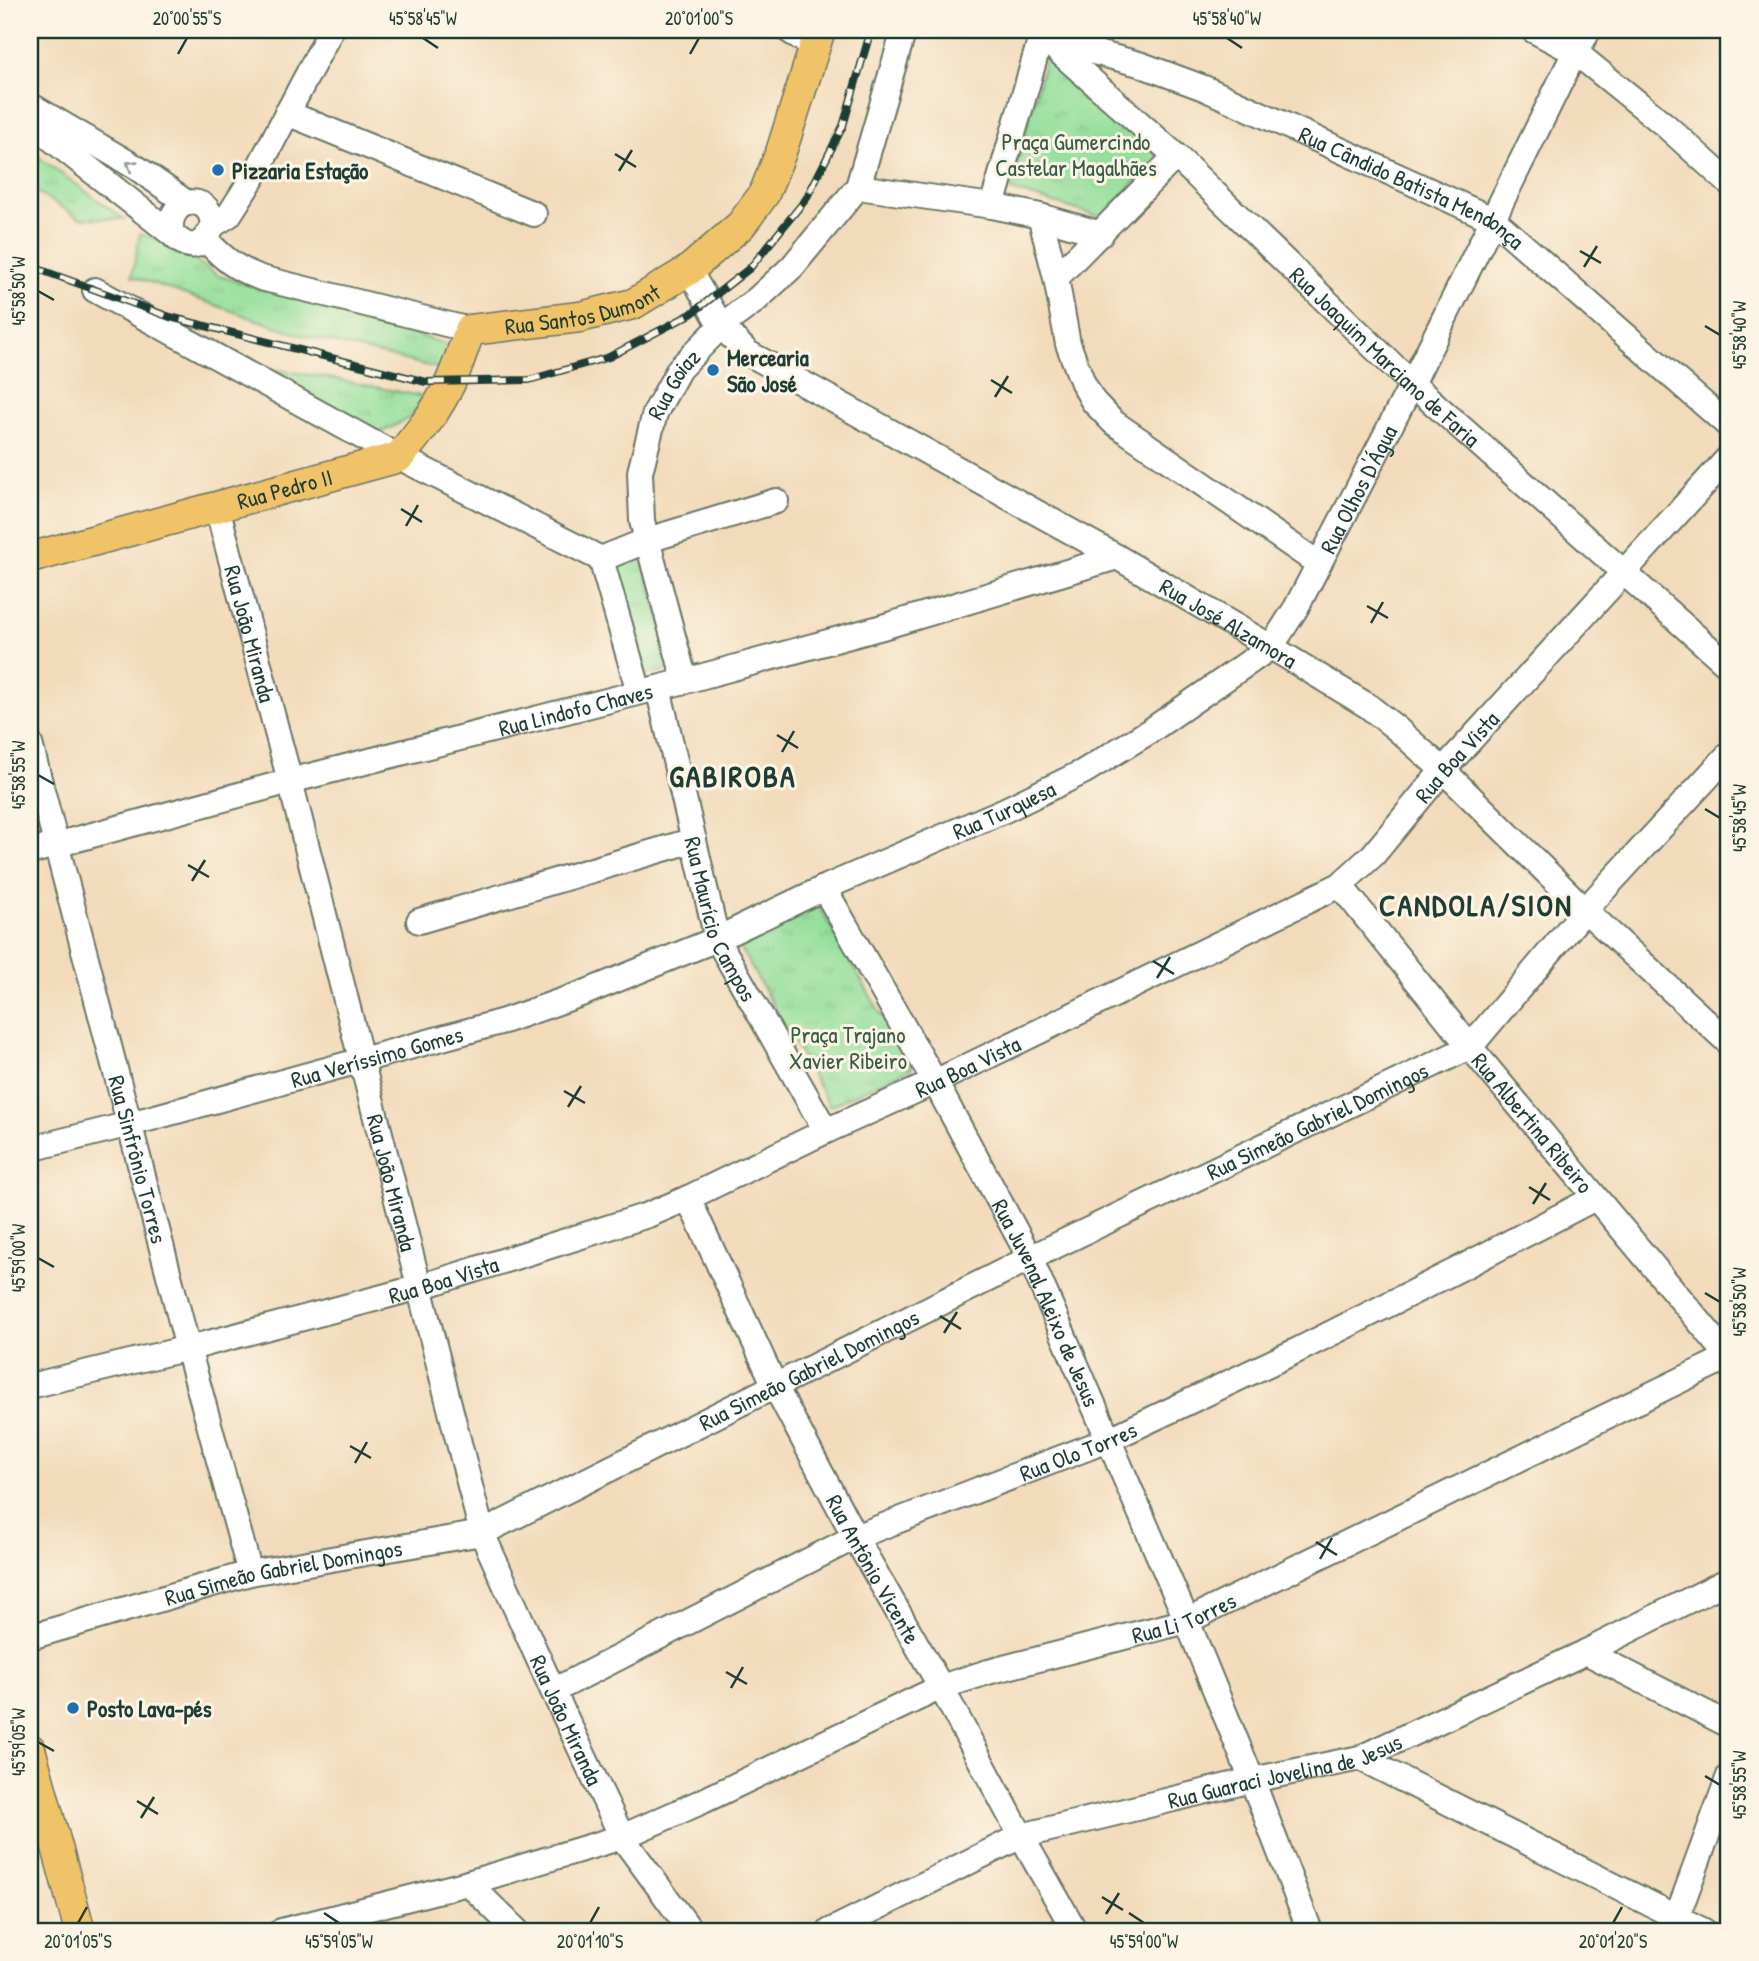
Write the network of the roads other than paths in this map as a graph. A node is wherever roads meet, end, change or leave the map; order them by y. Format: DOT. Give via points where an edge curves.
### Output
graph roads {
  1 [pos="331,30"];
  2 [pos="788,30"];
  3 [pos="904,30"];
  4 [pos="1533,30"];
  5 [pos="1589,30"];
  6 [pos="1043,36"];
  7 [pos="818,39"];
  8 [pos="1575,52"];
  9 [pos="30,105"];
  10 [pos="287,113"];
  11 [pos="30,122"];
  12 [pos="1176,156"];
  13 [pos="1729,183"];
  14 [pos="858,187"];
  15 [pos="187,203"];
  16 [pos="992,206"];
  17 [pos="534,214"];
  18 [pos="1040,216"];
  19 [pos="1494,219"];
  20 [pos="210,232"];
  21 [pos="173,234"];
  22 [pos="1101,234"];
  23 [pos="689,270"];
  24 [pos="1056,278"];
  25 [pos="95,290"];
  26 [pos="721,326"];
  27 [pos="470,330"];
  28 [pos="1412,384"];
  29 [pos="1729,426"];
  30 [pos="399,457"];
  31 [pos="1729,457"];
  32 [pos="776,501"];
  33 [pos="217,507"];
  34 [pos="648,540"];
  35 [pos="30,558"];
  36 [pos="1117,558"];
  37 [pos="601,559"];
  38 [pos="1320,564"];
  39 [pos="1623,572"];
  40 [pos="1271,647"];
  41 [pos="1729,666"];
  42 [pos="685,681"];
  43 [pos="649,690"];
  44 [pos="30,744"];
  45 [pos="1729,754"];
  46 [pos="1443,770"];
  47 [pos="290,781"];
  48 [pos="694,840"];
  49 [pos="57,844"];
  50 [pos="30,852"];
  51 [pos="1340,885"];
  52 [pos="824,888"];
  53 [pos="1585,910"];
  54 [pos="419,921"];
  55 [pos="717,939"];
  56 [pos="1729,1043"];
  57 [pos="1470,1047"];
  58 [pos="361,1059"];
  59 [pos="934,1082"];
  60 [pos="130,1124"];
  61 [pos="826,1131"];
  62 [pos="30,1149"];
  63 [pos="688,1198"];
  64 [pos="1595,1198"];
  65 [pos="1030,1258"];
  66 [pos="419,1287"];
  67 [pos="188,1348"];
  68 [pos="1729,1357"];
  69 [pos="30,1386"];
  70 [pos="775,1386"];
  71 [pos="1108,1440"];
  72 [pos="482,1533"];
  73 [pos="855,1537"];
  74 [pos="250,1573"];
  75 [pos="1729,1580"];
  76 [pos="1187,1621"];
  77 [pos="30,1637"];
  78 [pos="1586,1652"];
  79 [pos="941,1688"];
  80 [pos="553,1691"];
  81 [pos="1729,1725"];
  82 [pos="30,1749"];
  83 [pos="1360,1758"];
  84 [pos="1729,1776"];
  85 [pos="34,1780"];
  86 [pos="1252,1780"];
  87 [pos="1021,1836"];
  88 [pos="622,1838"];
  89 [pos="468,1883"];
  90 [pos="1677,1917"];
  91 [pos="80,1931"];
  92 [pos="282,1931"];
  93 [pos="517,1931"];
  94 [pos="691,1931"];
  95 [pos="830,1931"];
  96 [pos="1075,1931"];
  97 [pos="1310,1931"];
  98 [pos="1704,1931"];
  1 -- 10 [label="street"];
  2 -- 7 [label="street"];
  3 -- 14 [label="street, Rua Goiaz"];
  4 -- 8 [label="street"];
  5 -- 8 [label="street, Rua Olhos D'Água"];
  6 -- 12 [label="street, Rua Joaquim Marciano de Faria"];
  6 -- 16 [label="street"];
  6 -- 19 [label="street, Rua Cândido Batista Mendonça" via="1205,88"];
  7 -- 23 [label="main road, Rua Santos Dumont" via="764,194 741,225"];
  8 -- 13 [label="street"];
  8 -- 19 [label="street, Rua Olhos D'Água"];
  15 -- 9 [label="street, one-way"];
  10 -- 17 [label="street"];
  10 -- 20 [label="street" via="229,215"];
  11 -- 21 [label="street"];
  12 -- 22 [label="street"];
  12 -- 28 [label="street, Rua Joaquim Marciano de Faria"];
  14 -- 16 [label="street"];
  14 -- 26 [label="street, Rua Goiaz" via="792,267"];
  15 -- 20 [label="street" via="200,204 210,213"];
  15 -- 21 [label="street" via="172,215"];
  16 -- 18 [label="street"];
  18 -- 22 [label="street"];
  18 -- 24 [label="street"];
  19 -- 28 [label="street, Rua Olhos D'Água"];
  19 -- 29 [label="street, Rua Cândido Batista Mendonça"];
  20 -- 21 [label="street" via="194,246"];
  20 -- 27 [label="street, Rua Santos Dumont" via="223,258 239,270"];
  22 -- 24 [label="street"];
  23 -- 26 [label="street, Rua José Alzamora"];
  23 -- 27 [label="main road, Rua Santos Dumont" via="633,304 580,317"];
  24 -- 38 [label="street" via="1068,344 1093,401 1113,422"];
  25 -- 30 [label="street"];
  26 -- 34 [label="street, Rua Goiaz" via="679,369 655,414 640,472 642,521"];
  26 -- 36 [label="street, Rua José Alzamora" via="748,352 778,370"];
  27 -- 30 [label="main road" via="441,401"];
  28 -- 38 [label="street, Rua Olhos D'Água"];
  28 -- 39 [label="street, Rua Joaquim Marciano de Faria"];
  30 -- 33 [label="main road, Rua Pedro II"];
  30 -- 37 [label="street"];
  31 -- 39 [label="street, Rua Boa Vista"];
  32 -- 34 [label="street"];
  33 -- 35 [label="main road, Rua Pedro II"];
  33 -- 47 [label="street, Rua João Miranda"];
  34 -- 37 [label="street"];
  34 -- 42 [label="street, Rua Goiaz"];
  36 -- 40 [label="street, Rua José Alzamora"];
  36 -- 42 [label="street, Rua Lindofo Chaves"];
  37 -- 43 [label="street, Rua Maurício Campos"];
  38 -- 40 [label="street, Rua Olhos D'Água"];
  39 -- 41 [label="street, Rua Joaquim Marciano de Faria"];
  39 -- 46 [label="street, Rua Boa Vista"];
  40 -- 46 [label="street, Rua José Alzamora" via="1368,706"];
  40 -- 52 [label="street, Rua Turquesa" via="1150,732 1083,772"];
  42 -- 43 [label="street, Rua Lindofo Chaves"];
  43 -- 47 [label="street, Rua Lindofo Chaves"];
  43 -- 48 [label="street, Rua Maurício Campos"];
  44 -- 49 [label="street, Rua Sinfrônio Torres"];
  45 -- 53 [label="street, Rua Simeão Gabriel Domingos"];
  46 -- 51 [label="street, Rua Boa Vista" via="1373,855"];
  46 -- 53 [label="street, Rua José Alzamora"];
  47 -- 49 [label="street, Rua Lindofo Chaves"];
  47 -- 58 [label="street, Rua João Miranda"];
  48 -- 54 [label="street"];
  48 -- 55 [label="street, Rua Maurício Campos"];
  49 -- 50 [label="street, Rua Lindofo Chaves"];
  49 -- 60 [label="street, Rua Sinfrônio Torres"];
  51 -- 57 [label="street, Rua Albertina Ribeiro"];
  51 -- 59 [label="street, Rua Boa Vista"];
  52 -- 55 [label="street, Rua Turquesa"];
  52 -- 59 [label="street, Rua Juvenal Aleixo de Jesus"];
  53 -- 56 [label="street, Rua José Alzamora"];
  53 -- 57 [label="street, Rua Simeão Gabriel Domingos"];
  55 -- 58 [label="street, Rua Veríssimo Gomes" via="504,1021"];
  55 -- 61 [label="street, Rua Maurício Campos"];
  57 -- 64 [label="street, Rua Albertina Ribeiro"];
  57 -- 65 [label="street, Rua Simeão Gabriel Domingos"];
  58 -- 60 [label="street, Rua Veríssimo Gomes"];
  58 -- 66 [label="street, Rua João Miranda"];
  59 -- 61 [label="street, Rua Boa Vista"];
  59 -- 65 [label="street, Rua Juvenal Aleixo de Jesus"];
  60 -- 62 [label="street, Rua Veríssimo Gomes"];
  60 -- 67 [label="street, Rua Sinfrônio Torres"];
  61 -- 63 [label="street, Rua Boa Vista"];
  63 -- 66 [label="street, Rua Boa Vista"];
  63 -- 70 [label="street, Rua Antônio Vicente"];
  64 -- 68 [label="street, Rua Albertina Ribeiro"];
  64 -- 71 [label="street, Rua Olo Torres" via="1308,1345"];
  65 -- 70 [label="street, Rua Simeão Gabriel Domingos"];
  65 -- 71 [label="street, Rua Juvenal Aleixo de Jesus"];
  66 -- 67 [label="street, Rua Boa Vista"];
  66 -- 72 [label="street, Rua João Miranda"];
  67 -- 69 [label="street, Rua Boa Vista"];
  67 -- 74 [label="street, Rua Sinfrônio Torres"];
  68 -- 76 [label="street, Rua Li Torres"];
  70 -- 72 [label="street, Rua Simeão Gabriel Domingos"];
  70 -- 73 [label="street, Rua Antônio Vicente"];
  71 -- 73 [label="street, Rua Olo Torres"];
  71 -- 76 [label="street, Rua Juvenal Aleixo de Jesus"];
  72 -- 74 [label="street, Rua Simeão Gabriel Domingos"];
  72 -- 80 [label="street, Rua João Miranda"];
  73 -- 79 [label="street, Rua Antônio Vicente"];
  73 -- 80 [label="street, Rua Olo Torres"];
  74 -- 77 [label="street, Rua Simeão Gabriel Domingos"];
  75 -- 78 [label="street, Rua Guaraci Jovelina de Jesus"];
  76 -- 79 [label="street, Rua Li Torres"];
  76 -- 86 [label="street, Rua Juvenal Aleixo de Jesus"];
  78 -- 81 [label="street"];
  78 -- 83 [label="street, Rua Guaraci Jovelina de Jesus"];
  79 -- 87 [label="street, Rua Antônio Vicente"];
  79 -- 88 [label="street, Rua Li Torres"];
  80 -- 88 [label="street, Rua João Miranda"];
  82 -- 85 [label="main road"];
  83 -- 86 [label="street, Rua Guaraci Jovelina de Jesus"];
  83 -- 90 [label="street"];
  84 -- 90 [label="street"];
  85 -- 91 [label="main road"];
  86 -- 87 [label="street, Rua Guaraci Jovelina de Jesus"];
  86 -- 97 [label="street, Rua Juvenal Aleixo de Jesus"];
  87 -- 95 [label="street, Rua Guaraci Jovelina de Jesus"];
  87 -- 96 [label="street, Rua Antônio Vicente"];
  88 -- 89 [label="street, Rua Li Torres"];
  88 -- 94 [label="street, Rua João Miranda"];
  89 -- 92 [label="street, Rua Li Torres"];
  89 -- 93 [label="street"];
  90 -- 98 [label="street"];
}
